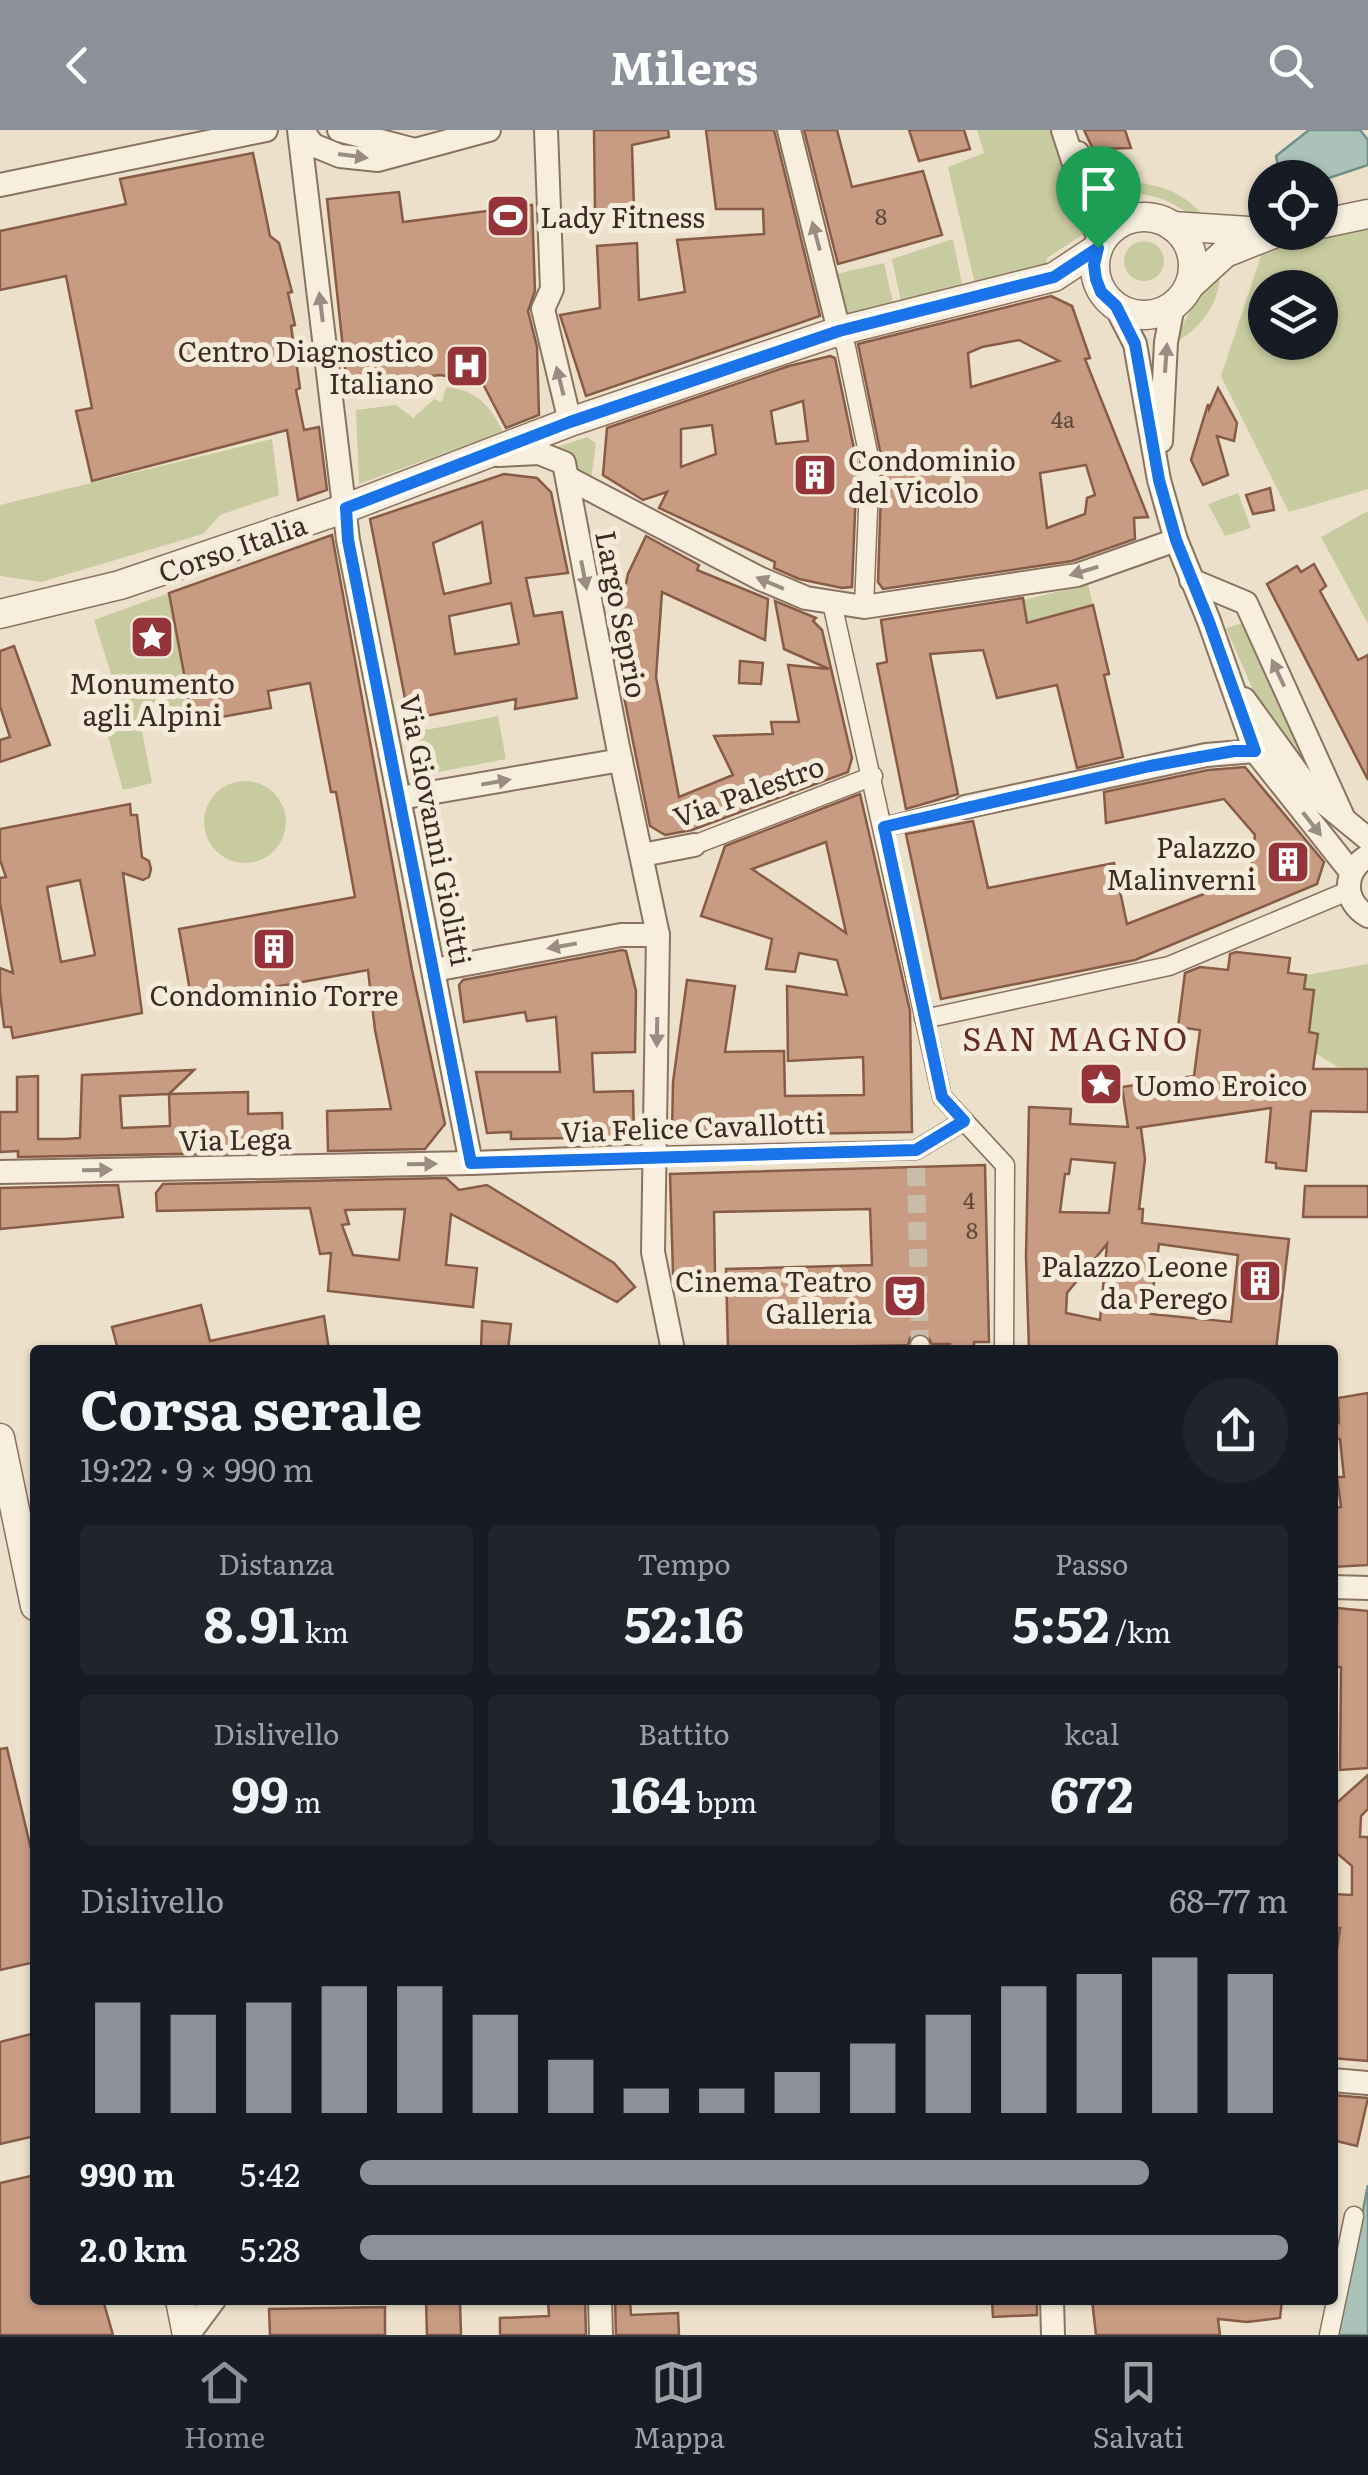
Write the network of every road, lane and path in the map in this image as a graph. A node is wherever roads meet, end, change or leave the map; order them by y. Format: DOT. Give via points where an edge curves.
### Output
graph roads {
  1 [pos="266,130"];
  2 [pos="300,130"];
  3 [pos="339,130"];
  4 [pos="489,130"];
  5 [pos="546,130"];
  6 [pos="789,130"];
  7 [pos="1064,131"];
  8 [pos="411,149"];
  9 [pos="0,185"];
  10 [pos="1368,214"];
  11 [pos="1338,220"];
  12 [pos="1124,221"];
  13 [pos="1172,226"];
  14 [pos="1248,231"];
  15 [pos="1248,244"];
  16 [pos="1099,246"];
  17 [pos="1054,277"];
  18 [pos="1181,296"];
  19 [pos="1108,299"];
  20 [pos="839,331"];
  21 [pos="570,422"];
  22 [pos="484,456"];
  23 [pos="568,478"];
  24 [pos="1159,480"];
  25 [pos="346,508"];
  26 [pos="1176,540"];
  27 [pos="1191,580"];
  28 [pos="0,598"];
  29 [pos="832,603"];
  30 [pos="34,606"];
  31 [pos="864,606"];
  32 [pos="0,614"];
  33 [pos="1230,680"];
  34 [pos="1255,751"];
  35 [pos="620,760"];
  36 [pos="873,776"];
  37 [pos="400,798"];
  38 [pos="965,807"];
  39 [pos="1344,819"];
  40 [pos="884,827"];
  41 [pos="1368,839"];
  42 [pos="694,845"];
  43 [pos="642,855"];
  44 [pos="1356,873"];
  45 [pos="1368,916"];
  46 [pos="658,935"];
  47 [pos="434,970"];
  48 [pos="922,1012"];
  49 [pos="964,1121"];
  50 [pos="654,1156"];
  51 [pos="471,1163"];
  52 [pos="0,1172"];
  53 [pos="672,1345"];
  54 [pos="1004,1345"];
  55 [pos="0,1438"];
  56 [pos="30,1582"];
  57 [pos="1338,1587"];
  58 [pos="1368,1588"];
  59 [pos="1338,2080"];
  60 [pos="1368,2083"];
  61 [pos="1354,2216"];
  62 [pos="1338,2295"];
  63 [pos="181,2305"];
  64 [pos="210,2305"];
  65 [pos="600,2305"];
  66 [pos="1052,2305"];
  67 [pos="1336,2305"];
  68 [pos="187,2335"];
  69 [pos="601,2335"];
  70 [pos="1053,2335"];
  71 [pos="1330,2335"];
  1 -- 9 [label="street"];
  2 -- 8 [label="street, one-way" via="312,145 340,156 378,160"];
  25 -- 2 [label="street, Via Giovanni Giolitti, one-way"];
  3 -- 8 [label="street"];
  4 -- 8 [label="street"];
  21 -- 5 [label="street, one-way" via="543,309 552,288"];
  20 -- 6 [label="street, one-way"];
  7 -- 12 [label="street"];
  7 -- 16 [label="street"];
  10 -- 11 [label="street"];
  12 -- 13 [label="street" via="1149,217"];
  12 -- 16 [label="street"];
  13 -- 14 [label="street"];
  13 -- 18 [label="street" via="1191,253 1193,270"];
  15 -- 18 [label="street" via="1225,253"];
  16 -- 17 [label="street, Corso Italia"];
  16 -- 19 [label="street" via="1094,265"];
  17 -- 19 [label="street"];
  17 -- 20 [label="street, Corso Italia"];
  18 -- 19 [label="street" via="1149,316"];
  24 -- 18 [label="street, one-way" via="1166,342"];
  19 -- 24 [label="street" via="1135,344"];
  20 -- 21 [label="street, Corso Italia"];
  20 -- 31 [label="street" via="870,462"];
  21 -- 22 [label="street, Corso Italia"];
  22 -- 23 [label="street" via="539,453 564,463"];
  22 -- 25 [label="street, Corso Italia"];
  29 -- 23 [label="street, one-way" via="761,580"];
  23 -- 35 [label="street, Largo Seprio, one-way"];
  24 -- 26 [label="street"];
  25 -- 30 [label="street, Corso Italia" via="120,585"];
  25 -- 37 [label="street, Via Giovanni Giolitti"];
  26 -- 27 [label="street"];
  26 -- 31 [label="street, one-way" via="1077,575"];
  27 -- 33 [label="street"];
  39 -- 27 [label="street, one-way" via="1246,603"];
  28 -- 30 [label="street, Corso Italia"];
  29 -- 31 [label="street"];
  29 -- 36 [label="street"];
  30 -- 32 [label="street, Corso Italia"];
  33 -- 34 [label="street"];
  33 -- 39 [label="street" via="1312,794"];
  34 -- 38 [label="street" via="1206,754"];
  34 -- 44 [label="street, one-way"];
  37 -- 35 [label="street, one-way"];
  35 -- 43 [label="street, Largo Seprio"];
  36 -- 40 [label="street"];
  36 -- 42 [label="street, Via Palestro"];
  37 -- 47 [label="street, Via Giovanni Giolitti"];
  38 -- 40 [label="street"];
  39 -- 41 [label="street"];
  40 -- 48 [label="street"];
  42 -- 43 [label="street, Via Palestro"];
  43 -- 46 [label="street, Largo Seprio"];
  44 -- 45 [label="street" via="1356,908"];
  44 -- 48 [label="street" via="1328,902 1169,966"];
  46 -- 47 [label="street, one-way" via="621,935"];
  46 -- 50 [label="street, one-way"];
  47 -- 51 [label="street, Via Giovanni Giolitti"];
  48 -- 49 [label="street" via="942,1097"];
  49 -- 50 [label="street, Via Felice Cavallotti" via="916,1159"];
  49 -- 54 [label="street" via="1005,1164"];
  50 -- 51 [label="street, Via Felice Cavallotti"];
  50 -- 53 [label="street" via="654,1252"];
  52 -- 51 [label="street, Via Lega, one-way"];
  55 -- 56 [label="street"];
  57 -- 58 [label="street"];
  59 -- 60 [label="street"];
  61 -- 62 [label="street"];
  63 -- 68 [label="street"];
  64 -- 68 [label="street"];
  65 -- 69 [label="street"];
  66 -- 70 [label="street"];
  67 -- 71 [label="street"];
}
